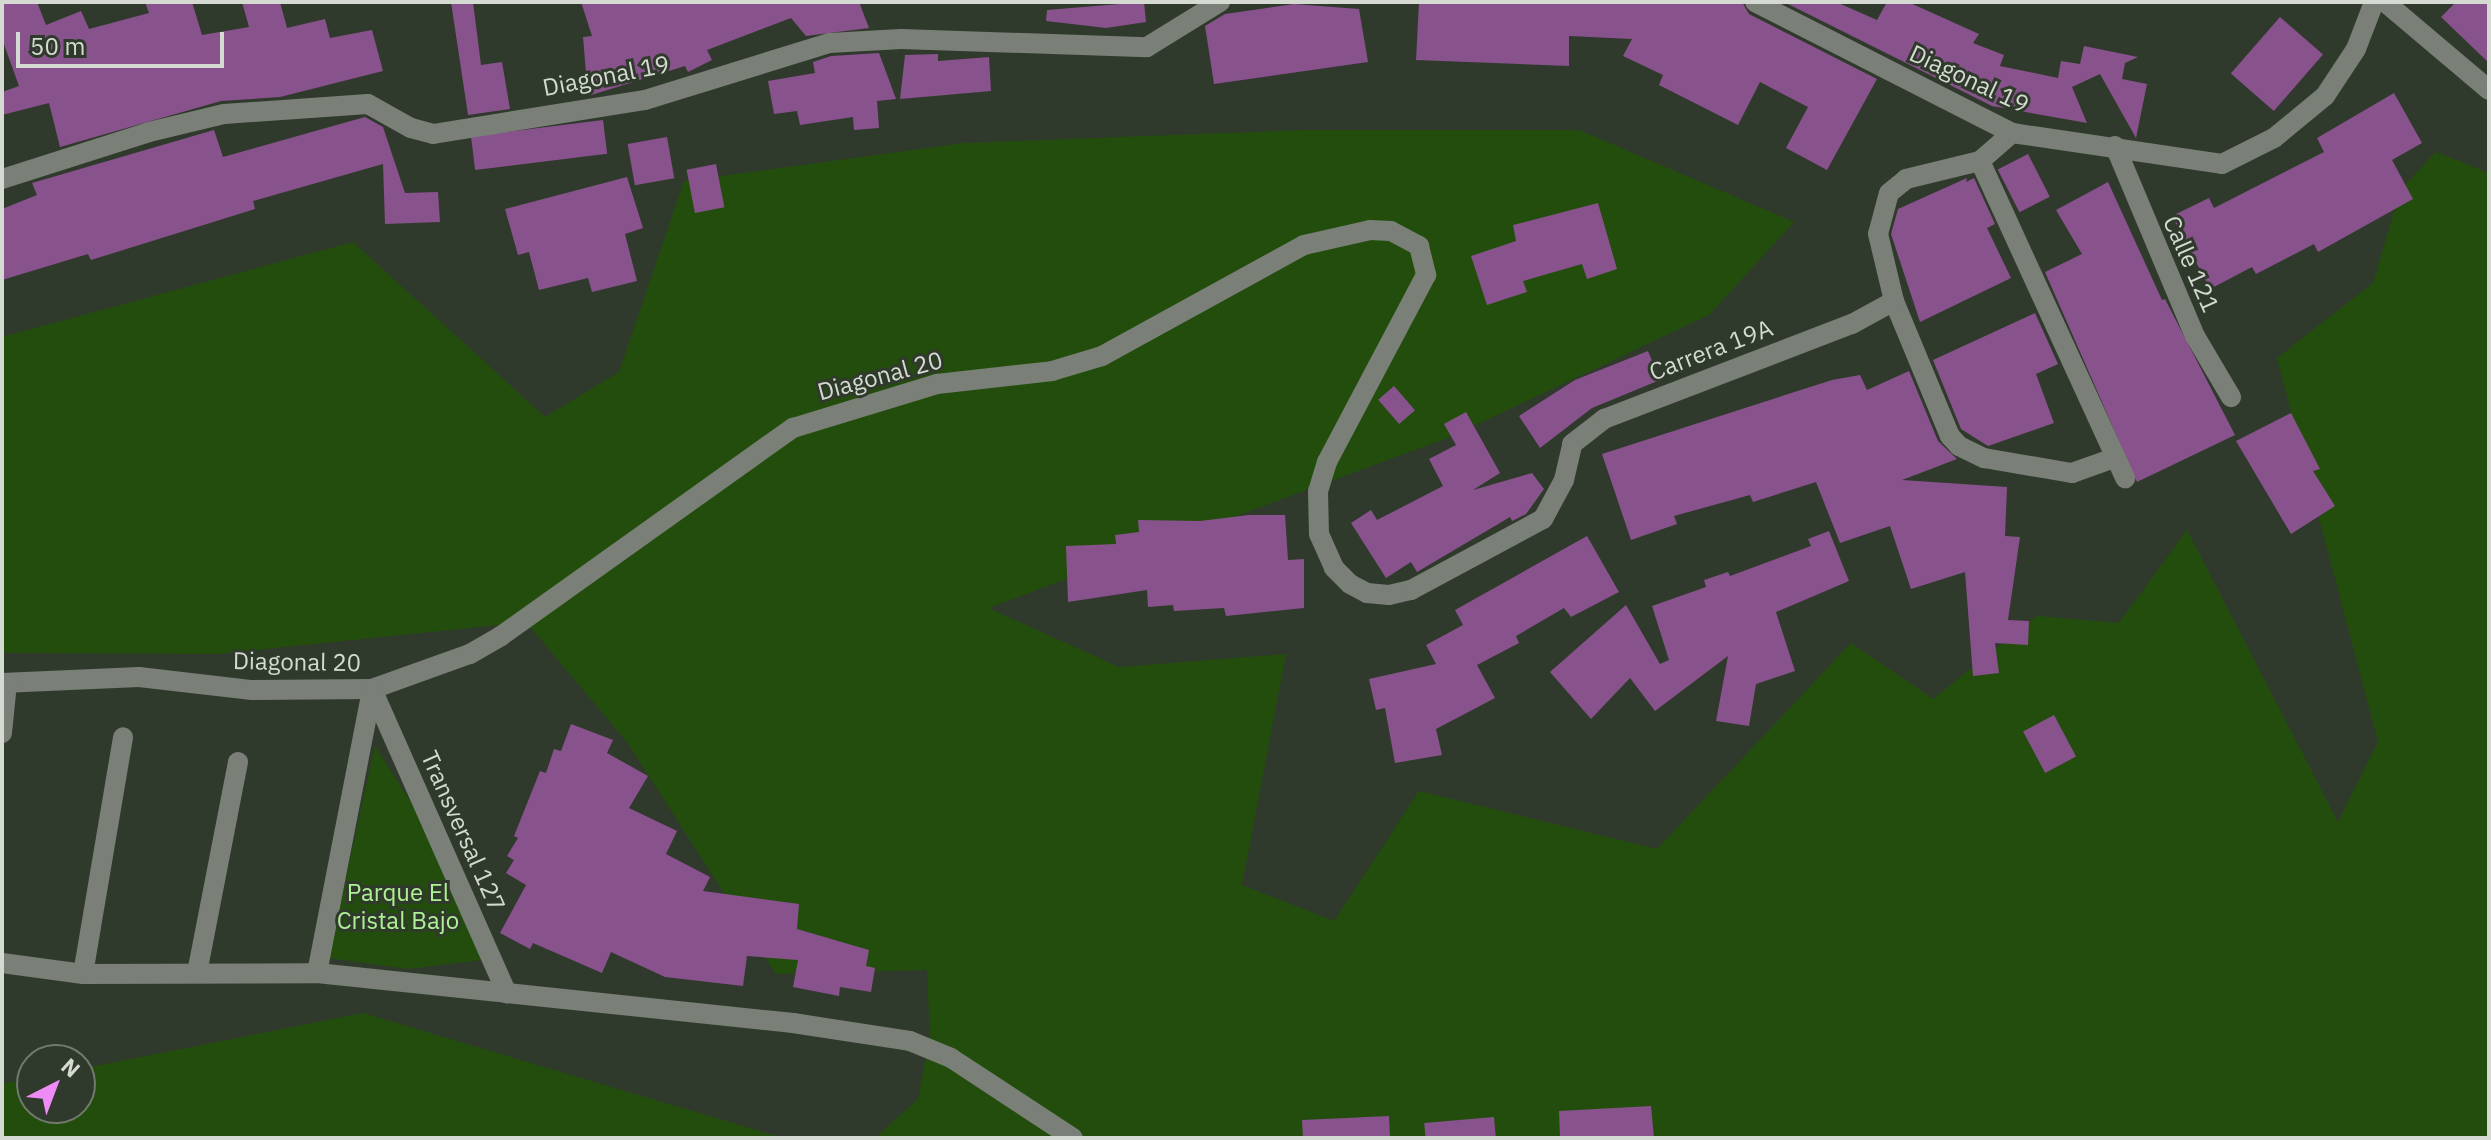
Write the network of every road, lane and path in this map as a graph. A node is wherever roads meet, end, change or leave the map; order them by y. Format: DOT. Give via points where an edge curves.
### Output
graph roads {
  1 [pos="1220,2"];
  2 [pos="1755,2"];
  3 [pos="2374,2"];
  4 [pos="2385,2"];
  5 [pos="2489,90"];
  6 [pos="2012,133"];
  7 [pos="2115,146"];
  8 [pos="1980,161"];
  9 [pos="2,179"];
  10 [pos="1894,301"];
  11 [pos="2231,397"];
  12 [pos="2114,458"];
  13 [pos="2125,478"];
  14 [pos="1367,593"];
  15 [pos="4,683"];
  16 [pos="372,689"];
  17 [pos="2,733"];
  18 [pos="123,737"];
  19 [pos="238,762"];
  20 [pos="2,963"];
  21 [pos="197,973"];
  22 [pos="317,973"];
  23 [pos="83,974"];
  24 [pos="507,993"];
  25 [pos="1073,1138"];
  1 -- 9 [label="street, Diagonal 19" via="1147,47 979,40 829,43 645,100 433,134 368,104 224,114"];
  2 -- 6 [label="street, Diagonal 19"];
  3 -- 7 [label="street, Diagonal 19" via="2356,49 2325,96 2274,138 2222,164"];
  4 -- 5 [label="street"];
  6 -- 7 [label="street, Diagonal 19"];
  6 -- 8 [label="street"];
  7 -- 11 [label="street, Calle 121" via="2195,336"];
  8 -- 10 [label="street" via="1906,179 1882,203 1878,234"];
  8 -- 12 [label="street"];
  10 -- 12 [label="street" via="1950,436 1959,446 1984,458 2072,473"];
  10 -- 14 [label="street, Carrera 19A" via="1852,324 1604,419 1572,444 1560,491 1543,519 1411,590"];
  12 -- 13 [label="street"];
  14 -- 16 [label="street, Diagonal 20" via="1334,568 1323,549 1318,491 1327,462 1426,275 1419,246 1391,231 1370,230 1304,245 1102,356 1052,371 937,384 793,428 501,636 470,654"];
  15 -- 16 [label="street, Diagonal 20" via="139,677 252,690"];
  15 -- 17 [label="street"];
  16 -- 22 [label="street"];
  16 -- 24 [label="street, Transversal 127"];
  18 -- 23 [label="street"];
  19 -- 21 [label="street"];
  20 -- 23 [label="street"];
  21 -- 22 [label="street"];
  21 -- 23 [label="street"];
  22 -- 24 [label="street"];
  24 -- 25 [label="street" via="910,1041 951,1058"];
}
